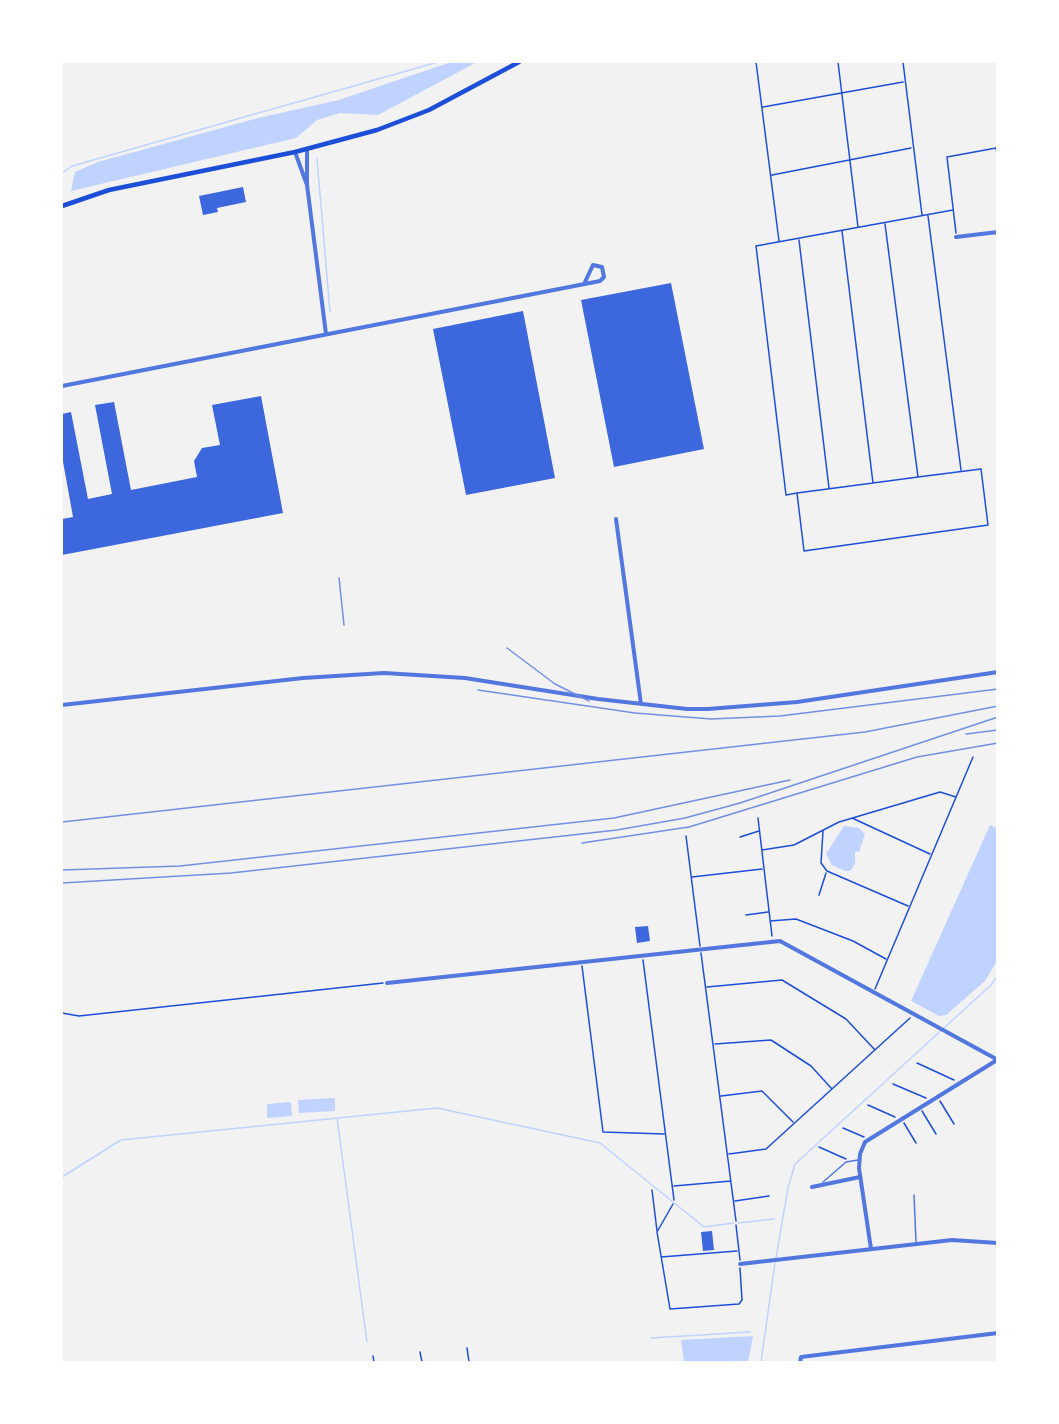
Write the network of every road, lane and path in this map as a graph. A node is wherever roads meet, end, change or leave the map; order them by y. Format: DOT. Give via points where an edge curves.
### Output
graph roads {
  1 [pos="519,62"];
  2 [pos="756,62"];
  3 [pos="838,62"];
  4 [pos="903,62"];
  5 [pos="905,81"];
  6 [pos="842,92"];
  7 [pos="762,107"];
  8 [pos="913,148"];
  9 [pos="307,149"];
  10 [pos="295,152"];
  11 [pos="850,159"];
  12 [pos="998,159"];
  13 [pos="771,175"];
  14 [pos="307,185"];
  15 [pos="62,206"];
  16 [pos="953,210"];
  17 [pos="928,215"];
  18 [pos="922,216"];
  19 [pos="885,223"];
  20 [pos="858,227"];
  21 [pos="842,230"];
  22 [pos="998,232"];
  23 [pos="956,237"];
  24 [pos="799,238"];
  25 [pos="779,242"];
  26 [pos="585,282"];
  27 [pos="326,334"];
  28 [pos="62,386"];
  29 [pos="961,471"];
  30 [pos="918,477"];
  31 [pos="873,483"];
  32 [pos="830,489"];
  33 [pos="797,493"];
  34 [pos="616,519"];
  35 [pos="998,672"];
  36 [pos="641,704"];
  37 [pos="62,705"];
  38 [pos="973,757"];
  39 [pos="956,797"];
  40 [pos="758,818"];
  41 [pos="852,818"];
  42 [pos="759,831"];
  43 [pos="822,831"];
  44 [pos="686,836"];
  45 [pos="740,837"];
  46 [pos="762,850"];
  47 [pos="931,854"];
  48 [pos="764,869"];
  49 [pos="827,871"];
  50 [pos="691,877"];
  51 [pos="819,895"];
  52 [pos="910,906"];
  53 [pos="769,912"];
  54 [pos="746,915"];
  55 [pos="770,921"];
  56 [pos="772,941"];
  57 [pos="700,949"];
  58 [pos="642,955"];
  59 [pos="888,959"];
  60 [pos="581,962"];
  61 [pos="387,982"];
  62 [pos="706,987"];
  63 [pos="874,992"];
  64 [pos="62,1013"];
  65 [pos="915,1014"];
  66 [pos="714,1044"];
  67 [pos="875,1050"];
  68 [pos="997,1060"];
  69 [pos="917,1063"];
  70 [pos="960,1083"];
  71 [pos="893,1084"];
  72 [pos="832,1089"];
  73 [pos="720,1096"];
  74 [pos="937,1097"];
  75 [pos="931,1101"];
  76 [pos="868,1105"];
  77 [pos="920,1107"];
  78 [pos="901,1119"];
  79 [pos="795,1123"];
  80 [pos="954,1124"];
  81 [pos="843,1128"];
  82 [pos="665,1134"];
  83 [pos="936,1134"];
  84 [pos="869,1139"];
  85 [pos="916,1143"];
  86 [pos="819,1147"];
  87 [pos="728,1154"];
  88 [pos="859,1160"];
  89 [pos="850,1161"];
  90 [pos="860,1177"];
  91 [pos="731,1181"];
  92 [pos="820,1185"];
  93 [pos="673,1186"];
  94 [pos="812,1187"];
  95 [pos="652,1190"];
  96 [pos="914,1195"];
  97 [pos="769,1196"];
  98 [pos="674,1200"];
  99 [pos="734,1201"];
  100 [pos="673,1204"];
  101 [pos="736,1221"];
  102 [pos="657,1232"];
  103 [pos="998,1243"];
  104 [pos="916,1245"];
  105 [pos="871,1249"];
  106 [pos="739,1250"];
  107 [pos="660,1257"];
  108 [pos="740,1264"];
  109 [pos="742,1300"];
  110 [pos="998,1333"];
  111 [pos="467,1348"];
  112 [pos="420,1352"];
  113 [pos="373,1356"];
  114 [pos="374,1362"];
  115 [pos="422,1362"];
  116 [pos="469,1362"];
  117 [pos="801,1362"];
  1 -- 9 [label="main road" via="429,110 377,130"];
  2 -- 7 [label="path"];
  3 -- 6 [label="path"];
  4 -- 5 [label="path"];
  5 -- 6 [label="path"];
  5 -- 8 [label="path"];
  6 -- 7 [label="path"];
  6 -- 11 [label="path"];
  7 -- 13 [label="path"];
  8 -- 11 [label="path"];
  8 -- 18 [label="path"];
  9 -- 10 [label="main road"];
  9 -- 14 [label="street"];
  10 -- 14 [label="street"];
  10 -- 15 [label="main road" via="109,190"];
  11 -- 13 [label="path"];
  11 -- 20 [label="path"];
  12 -- 16 [label="path" via="996,148 947,157"];
  13 -- 25 [label="path"];
  14 -- 27 [label="street"];
  16 -- 17 [label="path"];
  16 -- 23 [label="path"];
  17 -- 18 [label="path"];
  17 -- 29 [label="path"];
  18 -- 19 [label="path"];
  19 -- 20 [label="path"];
  19 -- 30 [label="path"];
  20 -- 21 [label="path"];
  21 -- 24 [label="path"];
  21 -- 31 [label="path"];
  22 -- 23 [label="street"];
  24 -- 25 [label="path"];
  24 -- 32 [label="path"];
  25 -- 33 [label="path" via="756,246 786,495"];
  26 -- 26 [label="street" via="600,281 604,277 602,267 593,265"];
  26 -- 27 [label="street"];
  27 -- 28 [label="street"];
  29 -- 30 [label="path"];
  29 -- 33 [label="path" via="981,469 988,525 804,551"];
  30 -- 31 [label="path"];
  31 -- 32 [label="path"];
  32 -- 33 [label="path"];
  34 -- 36 [label="street"];
  35 -- 36 [label="street" via="753,706 687,709"];
  36 -- 37 [label="street" via="487,680 384,673 303,678"];
  38 -- 39 [label="path"];
  39 -- 41 [label="path" via="940,792"];
  39 -- 47 [label="path"];
  40 -- 42 [label="path"];
  41 -- 43 [label="path"];
  41 -- 47 [label="path"];
  42 -- 45 [label="path"];
  42 -- 46 [label="path"];
  43 -- 46 [label="path" via="794,845"];
  43 -- 49 [label="path" via="821,863"];
  44 -- 50 [label="path"];
  46 -- 48 [label="path"];
  47 -- 52 [label="path"];
  48 -- 50 [label="path"];
  48 -- 53 [label="path"];
  49 -- 51 [label="path"];
  49 -- 52 [label="path"];
  50 -- 57 [label="path"];
  52 -- 59 [label="path"];
  53 -- 54 [label="path"];
  53 -- 55 [label="path"];
  55 -- 56 [label="path"];
  55 -- 59 [label="path" via="796,919"];
  56 -- 57 [label="street"];
  56 -- 63 [label="street" via="787,943"];
  57 -- 58 [label="street"];
  57 -- 62 [label="path"];
  58 -- 60 [label="street"];
  58 -- 82 [label="path"];
  59 -- 63 [label="path"];
  60 -- 61 [label="street"];
  60 -- 82 [label="path" via="603,1132"];
  61 -- 64 [label="path" via="79,1016"];
  62 -- 66 [label="path"];
  62 -- 67 [label="path" via="782,980 846,1019"];
  63 -- 65 [label="street"];
  65 -- 67 [label="path"];
  65 -- 68 [label="street"];
  66 -- 72 [label="path" via="771,1040 811,1066"];
  66 -- 73 [label="path"];
  67 -- 72 [label="path"];
  68 -- 70 [label="street"];
  69 -- 70 [label="path"];
  70 -- 74 [label="street"];
  71 -- 75 [label="path"];
  72 -- 79 [label="path"];
  73 -- 79 [label="path" via="762,1091"];
  73 -- 87 [label="path"];
  74 -- 75 [label="street"];
  74 -- 80 [label="path"];
  75 -- 77 [label="street"];
  76 -- 78 [label="path"];
  77 -- 78 [label="street"];
  77 -- 83 [label="path"];
  78 -- 84 [label="street"];
  78 -- 85 [label="path"];
  79 -- 87 [label="path" via="766,1149"];
  81 -- 84 [label="path"];
  82 -- 93 [label="path"];
  84 -- 88 [label="street"];
  86 -- 89 [label="path"];
  87 -- 91 [label="path"];
  88 -- 89 [label="lane"];
  88 -- 90 [label="street"];
  89 -- 92 [label="lane"];
  90 -- 92 [label="street"];
  90 -- 105 [label="street"];
  91 -- 93 [label="path"];
  91 -- 99 [label="path"];
  92 -- 94 [label="street"];
  93 -- 98 [label="path"];
  95 -- 102 [label="path"];
  96 -- 104 [label="lane"];
  97 -- 99 [label="path"];
  99 -- 101 [label="path"];
  100 -- 102 [label="path"];
  102 -- 107 [label="path"];
  103 -- 104 [label="street" via="952,1240"];
  104 -- 105 [label="street"];
  105 -- 108 [label="street"];
  106 -- 107 [label="path"];
  107 -- 109 [label="path" via="670,1309 740,1304"];
  110 -- 117 [label="street" via="801,1357"];
  111 -- 116 [label="path"];
  112 -- 115 [label="path"];
  113 -- 114 [label="path"];
}
